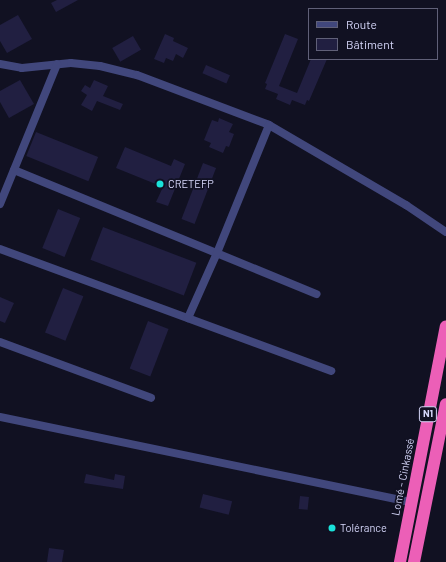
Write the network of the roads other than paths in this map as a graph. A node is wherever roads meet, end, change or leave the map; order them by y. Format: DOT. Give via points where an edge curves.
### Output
graph roads {
  1 [pos="0,64"];
  2 [pos="57,64"];
  3 [pos="269,125"];
  4 [pos="14,170"];
  5 [pos="0,204"];
  6 [pos="446,232"];
  7 [pos="0,249"];
  8 [pos="217,253"];
  9 [pos="317,294"];
  10 [pos="188,318"];
  11 [pos="446,326"];
  12 [pos="0,342"];
  13 [pos="331,371"];
  14 [pos="151,398"];
  15 [pos="446,404"];
  16 [pos="0,417"];
  17 [pos="410,502"];
  18 [pos="400,562"];
  19 [pos="414,562"];
  1 -- 2 [label="street" via="22,68"];
  2 -- 3 [label="street" via="100,66 137,75"];
  2 -- 4 [label="street"];
  3 -- 6 [label="street" via="406,205"];
  3 -- 8 [label="street"];
  4 -- 5 [label="street"];
  4 -- 8 [label="street"];
  7 -- 10 [label="street"];
  8 -- 9 [label="street"];
  8 -- 10 [label="street"];
  10 -- 13 [label="street"];
  11 -- 17 [label="highway, Lomé - Cinkassé / N1"];
  12 -- 14 [label="street"];
  15 -- 19 [label="highway, N1"];
  16 -- 17 [label="street"];
  17 -- 18 [label="highway, Lomé - Cinkassé / N1"];
}
